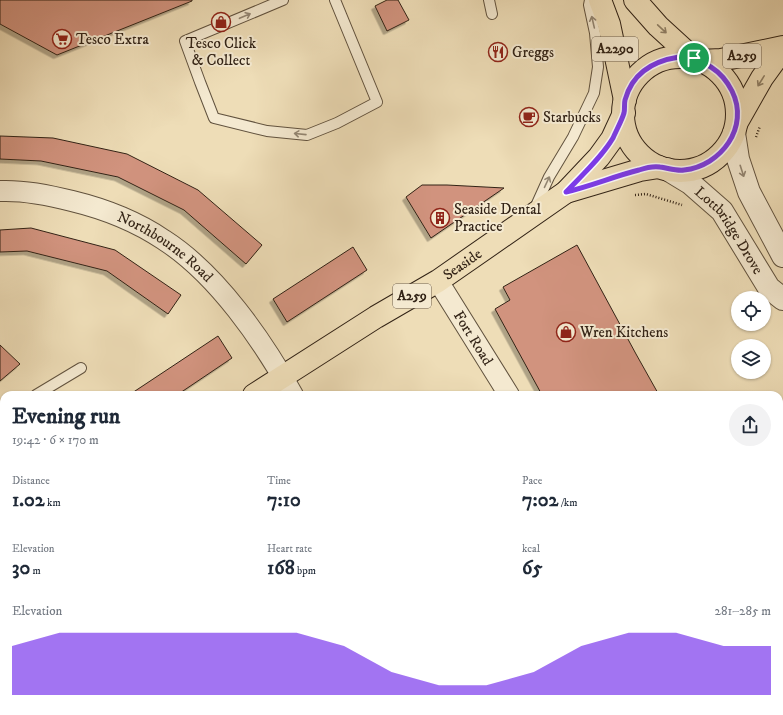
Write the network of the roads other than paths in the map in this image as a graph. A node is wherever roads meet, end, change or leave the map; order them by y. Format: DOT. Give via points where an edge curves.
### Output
graph roads {
  1 [pos="283,0"];
  2 [pos="335,0"];
  3 [pos="489,0"];
  4 [pos="590,0"];
  5 [pos="600,0"];
  6 [pos="635,0"];
  7 [pos="492,14"];
  8 [pos="783,48"];
  9 [pos="697,60"];
  10 [pos="624,106"];
  11 [pos="736,127"];
  12 [pos="663,168"];
  13 [pos="0,191"];
  14 [pos="566,192"];
  15 [pos="530,217"];
  16 [pos="783,256"];
  17 [pos="438,281"];
  18 [pos="783,299"];
  19 [pos="81,368"];
  20 [pos="283,376"];
  21 [pos="43,391"];
  22 [pos="260,391"];
  23 [pos="292,391"];
  24 [pos="507,391"];
  2 -- 1 [label="lane, one-way" via="377,102 337,123 306,135 267,131 214,118 185,41"];
  3 -- 7 [label="lane"];
  15 -- 4 [label="lane, one-way" via="594,93 598,67"];
  5 -- 10 [label="main road, A2290" via="609,24"];
  6 -- 9 [label="main road, A2290, one-way" via="658,26"];
  8 -- 9 [label="main road, A259" via="721,60"];
  8 -- 11 [label="main road, A259, one-way" via="762,78"];
  9 -- 10 [label="main road" via="679,57 664,59 651,65 635,80"];
  9 -- 11 [label="main road" via="715,69 727,81 735,97"];
  10 -- 12 [label="main road" via="625,129 629,139 640,154"];
  10 -- 14 [label="main road, Seaside / A259" via="612,139"];
  11 -- 12 [label="main road" via="724,150 712,161 698,168"];
  11 -- 16 [label="street, Lottbridge Drove, one-way" via="738,159 749,192"];
  12 -- 14 [label="main road, Seaside / A259" via="640,170"];
  12 -- 18 [label="street, Lottbridge Drove" via="690,182 722,211 768,288"];
  13 -- 20 [label="street, Northbourne Road" via="53,196 92,206 132,221 165,240 192,262 225,296 267,349"];
  14 -- 15 [label="main road, Seaside / A259"];
  15 -- 17 [label="main road, Seaside / A259"];
  17 -- 20 [label="main road, Seaside / A259"];
  17 -- 24 [label="street, Fort Road"];
  19 -- 21 [label="lane"];
  20 -- 22 [label="main road, Seaside / A259"];
  20 -- 23 [label="street, Northbourne Road"];
}
